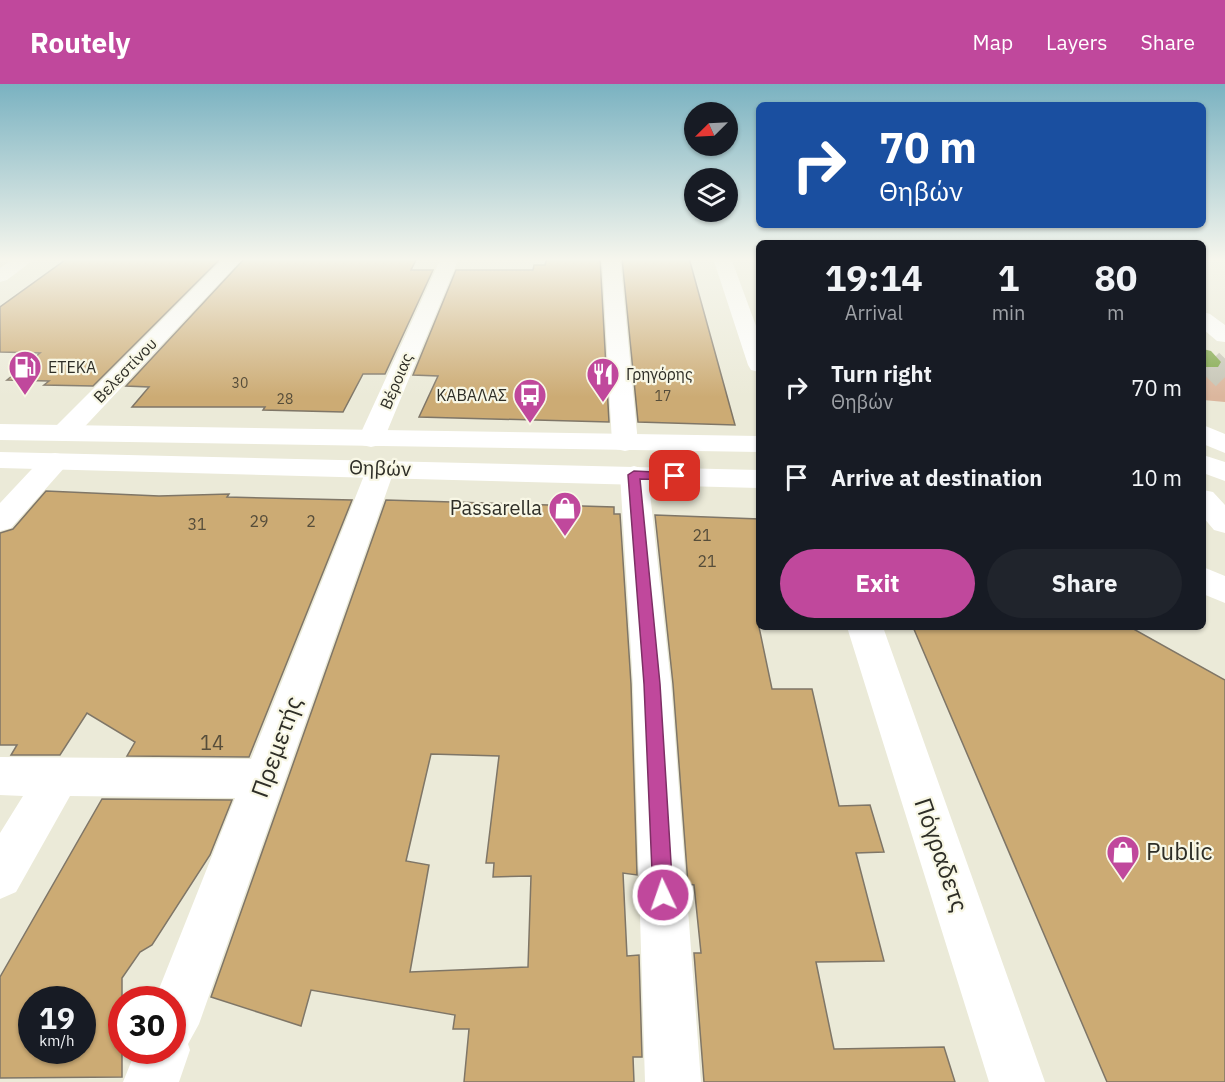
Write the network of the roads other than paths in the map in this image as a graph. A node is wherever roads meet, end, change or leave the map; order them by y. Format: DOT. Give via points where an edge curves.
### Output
graph roads {
  1 [pos="189,305"];
  2 [pos="432,305"];
  3 [pos="615,305"];
  4 [pos="738,305"];
  5 [pos="1206,320"];
  6 [pos="1225,336"];
  7 [pos="756,356"];
  8 [pos="66,431"];
  9 [pos="0,432"];
  10 [pos="1206,435"];
  11 [pos="756,444"];
  12 [pos="1225,445"];
  13 [pos="376,454"];
  14 [pos="629,459"];
  15 [pos="0,460"];
  16 [pos="55,460"];
  17 [pos="1206,464"];
  18 [pos="1206,465"];
  19 [pos="1225,465"];
  20 [pos="1225,472"];
  21 [pos="756,479"];
  22 [pos="0,521"];
  23 [pos="1206,581"];
  24 [pos="1225,591"];
  25 [pos="866,630"];
  26 [pos="0,776"];
  27 [pos="58,777"];
  28 [pos="266,779"];
  29 [pos="0,876"];
  30 [pos="186,988"];
  31 [pos="158,1064"];
  32 [pos="151,1082"];
  33 [pos="673,1082"];
  34 [pos="1017,1082"];
  1 -- 8 [label="street, Βελεστίνου"];
  2 -- 13 [label="street, Βέροιας"];
  3 -- 14 [label="street"];
  4 -- 7 [label="street"];
  5 -- 6 [label="street"];
  8 -- 9 [label="street, Θηβών"];
  8 -- 13 [label="street, Θηβών"];
  10 -- 12 [label="street"];
  11 -- 14 [label="street, Θηβών"];
  13 -- 14 [label="street, Θηβών"];
  13 -- 16 [label="street, Θηβών"];
  13 -- 28 [label="street, Πρεμετής"];
  14 -- 21 [label="street, Θηβών"];
  14 -- 33 [label="street" via="652,684"];
  15 -- 16 [label="street, Θηβών"];
  16 -- 22 [label="street"];
  17 -- 19 [label="street"];
  18 -- 20 [label="street"];
  23 -- 24 [label="street"];
  25 -- 34 [label="street, Πόγραδετς"];
  26 -- 27 [label="street"];
  27 -- 28 [label="street"];
  27 -- 29 [label="street"];
  28 -- 30 [label="street, Πρεμετής"];
  31 -- 32 [label="street"];
}
